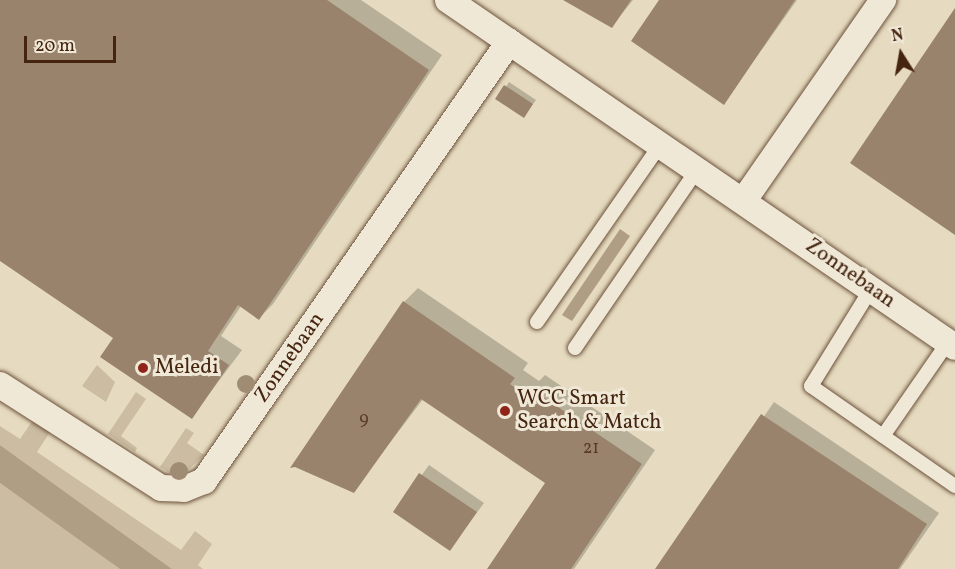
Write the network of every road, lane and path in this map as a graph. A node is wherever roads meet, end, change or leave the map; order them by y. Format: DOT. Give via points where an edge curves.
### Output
graph roads {
  1 [pos="448,0"];
  2 [pos="883,0"];
  3 [pos="509,42"];
  4 [pos="660,146"];
  5 [pos="697,170"];
  6 [pos="744,200"];
  7 [pos="872,289"];
  8 [pos="537,322"];
  9 [pos="951,345"];
  10 [pos="574,348"];
  11 [pos="0,386"];
  12 [pos="883,436"];
  13 [pos="955,486"];
  1 -- 3 [label="street, Zonnebaan"];
  2 -- 6 [label="street"];
  3 -- 4 [label="street, Zonnebaan"];
  3 -- 11 [label="street, Zonnebaan" via="204,481 184,489 161,488"];
  4 -- 5 [label="street, Zonnebaan"];
  4 -- 8 [label="lane"];
  5 -- 6 [label="street, Zonnebaan"];
  5 -- 10 [label="lane"];
  6 -- 7 [label="street, Zonnebaan"];
  7 -- 9 [label="street, Zonnebaan"];
  7 -- 12 [label="lane" via="811,386"];
  9 -- 12 [label="lane"];
  12 -- 13 [label="lane"];
}
